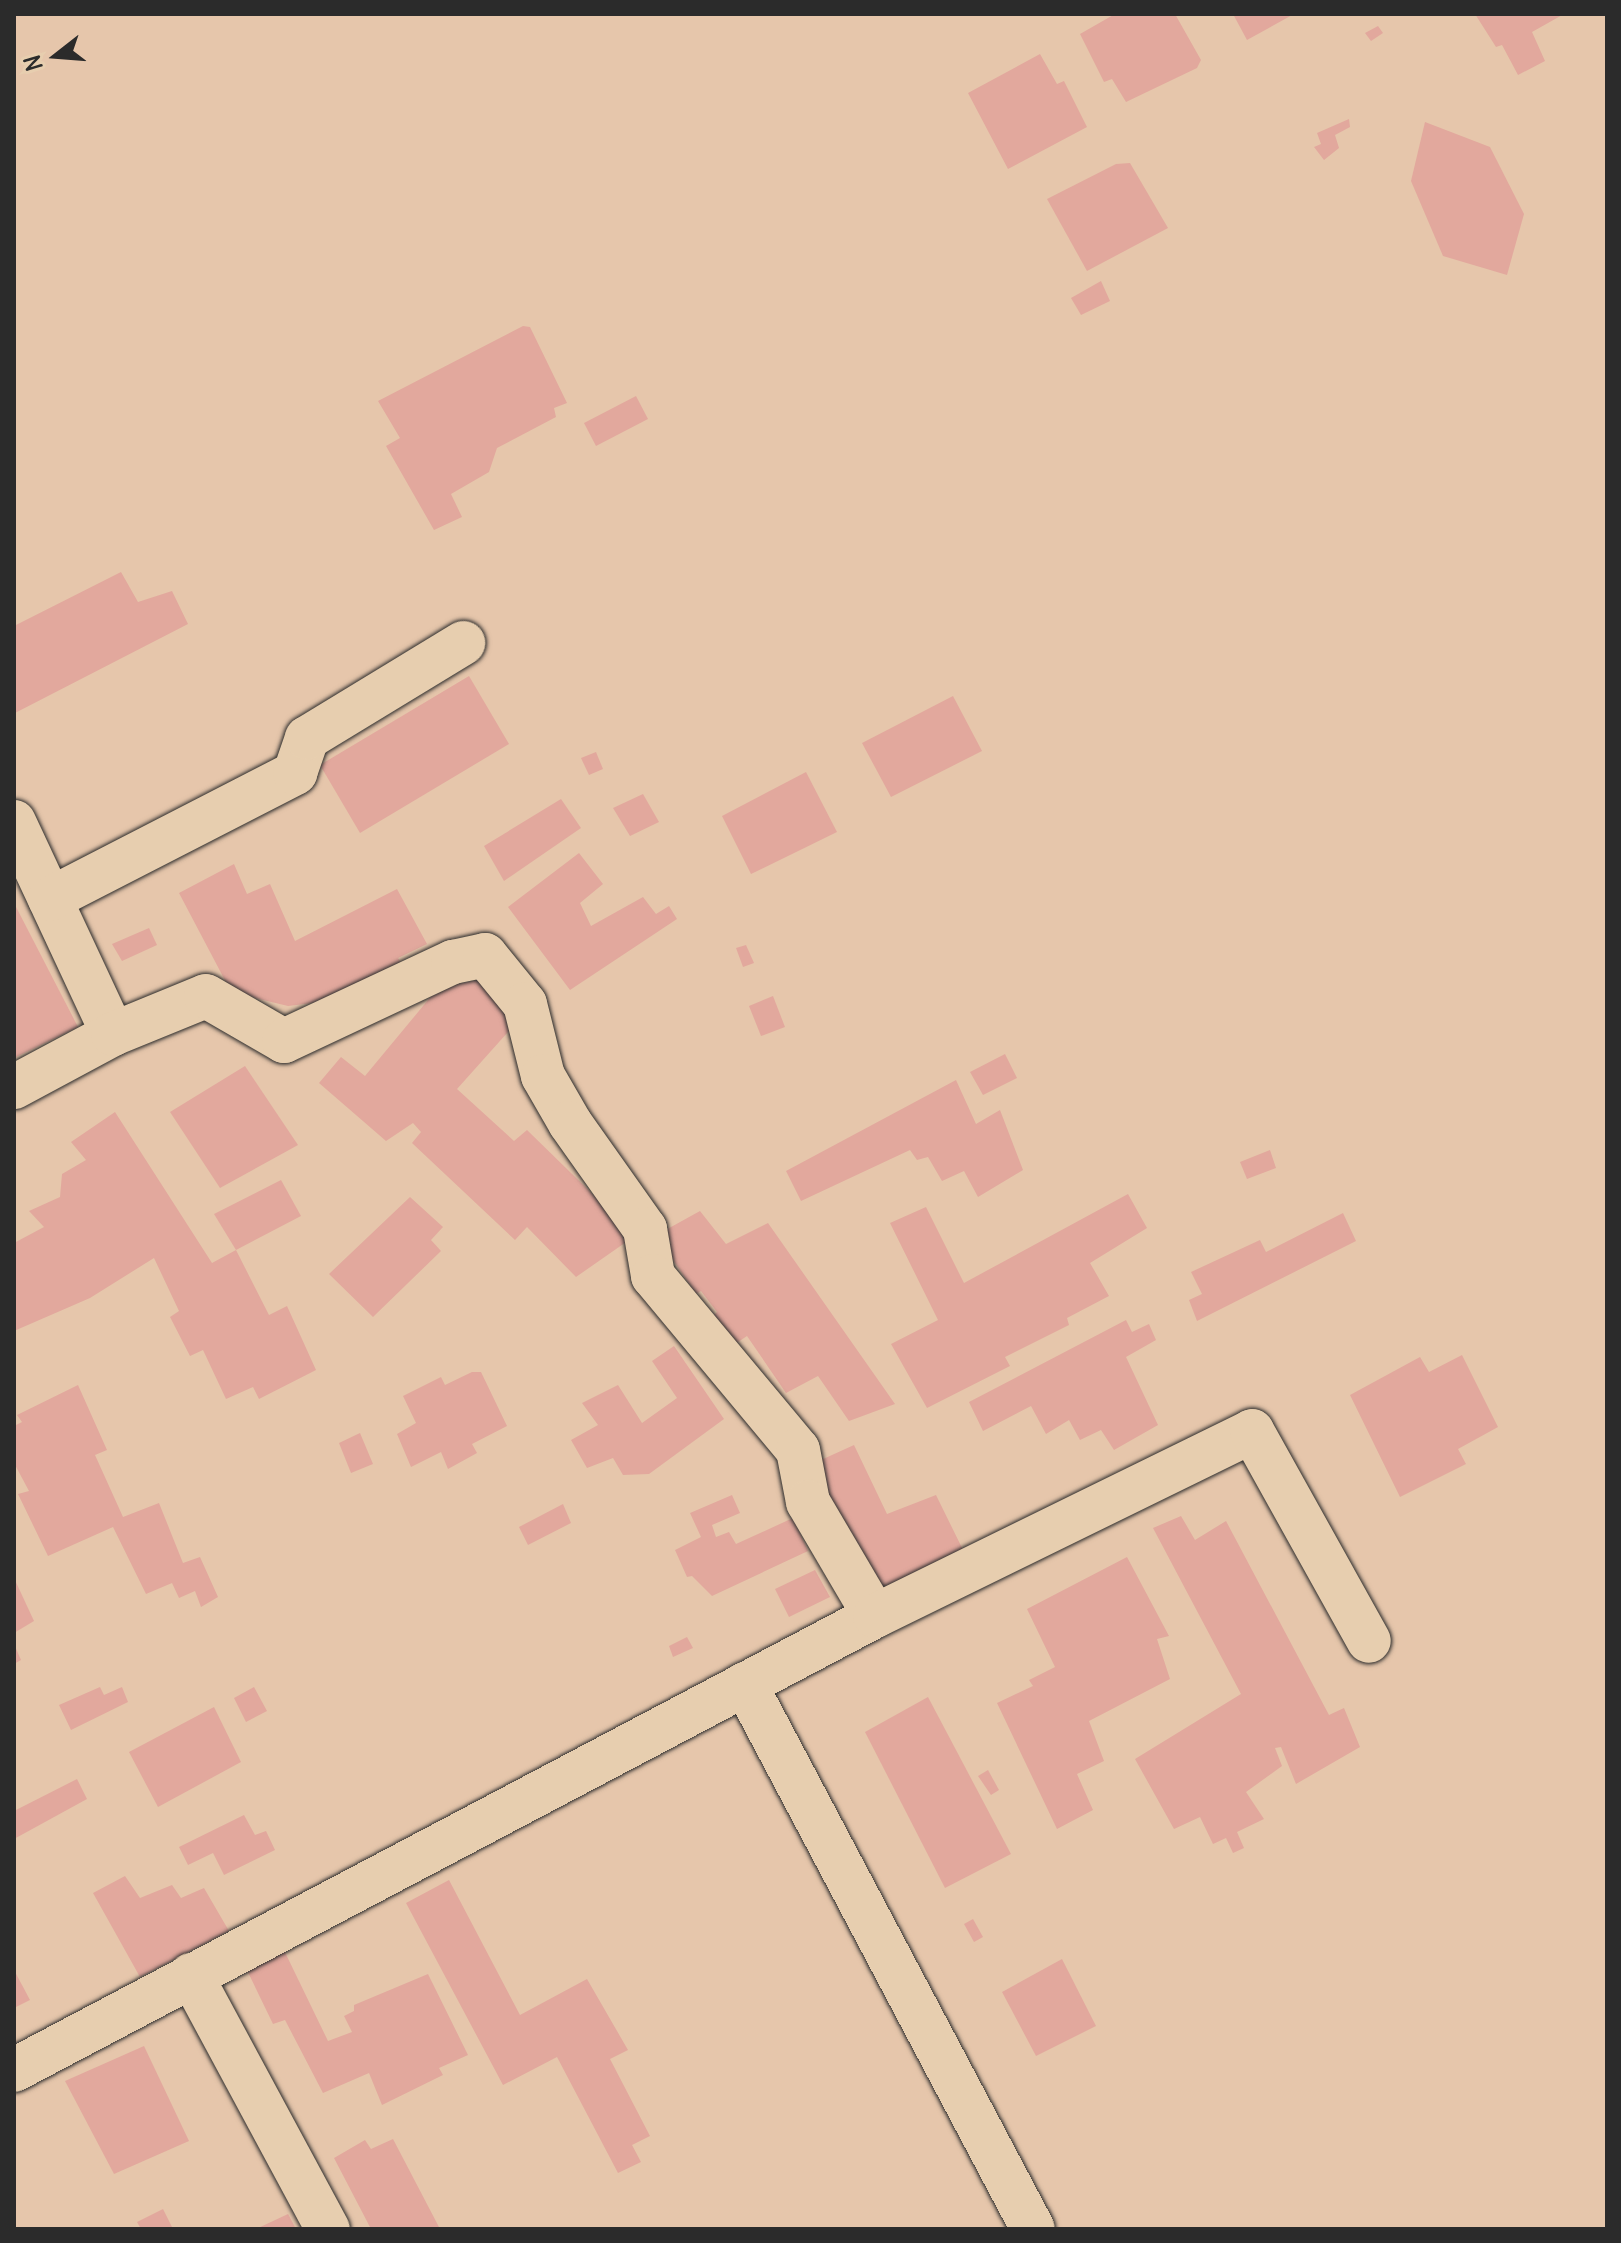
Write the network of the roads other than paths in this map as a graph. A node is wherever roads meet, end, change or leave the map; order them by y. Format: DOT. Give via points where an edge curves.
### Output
graph roads {
  1 [pos="463,643"];
  2 [pos="14,822"];
  3 [pos="50,899"];
  4 [pos="113,1034"];
  5 [pos="14,1087"];
  6 [pos="875,1616"];
  7 [pos="1369,1641"];
  8 [pos="745,1684"];
  9 [pos="191,1975"];
  10 [pos="14,2070"];
  11 [pos="328,2229"];
  12 [pos="1033,2229"];
  1 -- 3 [label="street" via="307,738 295,773"];
  2 -- 3 [label="street"];
  3 -- 4 [label="street"];
  4 -- 5 [label="street"];
  4 -- 6 [label="street" via="206,996 284,1041 453,962 485,955 525,1004 543,1076 556,1099 645,1229 653,1276 798,1450 808,1502"];
  6 -- 7 [label="street" via="1252,1431"];
  6 -- 8 [label="street"];
  8 -- 9 [label="street"];
  8 -- 12 [label="street"];
  9 -- 10 [label="street"];
  9 -- 11 [label="street"];
}
